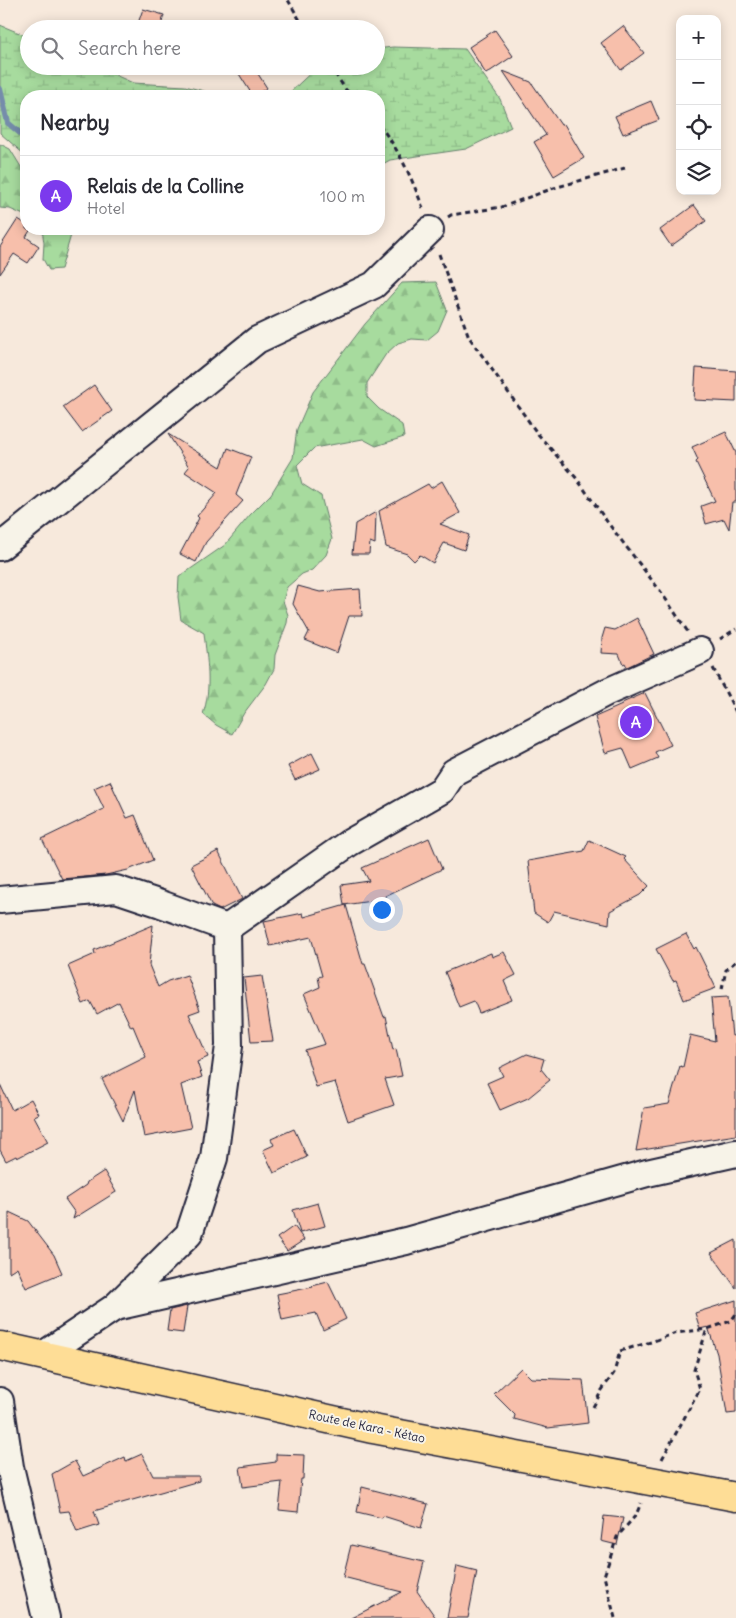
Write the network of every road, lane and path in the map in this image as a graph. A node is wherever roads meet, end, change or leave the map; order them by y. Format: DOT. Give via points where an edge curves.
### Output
graph roads {
  1 [pos="288,0"];
  2 [pos="300,20"];
  3 [pos="336,75"];
  4 [pos="346,90"];
  5 [pos="385,133"];
  6 [pos="625,168"];
  7 [pos="430,230"];
  8 [pos="0,547"];
  9 [pos="700,651"];
  10 [pos="736,712"];
  11 [pos="0,900"];
  12 [pos="227,928"];
  13 [pos="736,960"];
  14 [pos="722,990"];
  15 [pos="736,1153"];
  16 [pos="115,1307"];
  17 [pos="736,1314"];
  18 [pos="707,1329"];
  19 [pos="0,1346"];
  20 [pos="43,1355"];
  21 [pos="0,1401"];
  22 [pos="593,1407"];
  23 [pos="651,1481"];
  24 [pos="736,1497"];
  25 [pos="46,1618"];
  26 [pos="615,1618"];
  1 -- 2 [label="path"];
  3 -- 4 [label="path"];
  5 -- 7 [label="path" via="415,188"];
  6 -- 7 [label="path" via="502,206 451,215"];
  7 -- 8 [label="street" via="374,285 257,340"];
  7 -- 9 [label="path" via="469,338 537,433 577,479 661,592"];
  9 -- 10 [label="path" via="713,667"];
  9 -- 12 [label="street" via="607,692 454,772 442,790 349,843"];
  11 -- 12 [label="street" via="116,889"];
  12 -- 16 [label="street" via="229,1046 214,1158 189,1234"];
  13 -- 14 [label="path" via="726,970"];
  15 -- 16 [label="street" via="648,1173 406,1242"];
  16 -- 20 [label="street"];
  17 -- 18 [label="path" via="731,1321"];
  18 -- 22 [label="path" via="676,1333 620,1351 614,1373"];
  18 -- 23 [label="path" via="694,1370 700,1389"];
  19 -- 20 [label="main road, Route de Kara - Kétao"];
  20 -- 23 [label="main road, Route de Kara - Kétao" via="373,1429"];
  21 -- 25 [label="street" via="10,1468"];
  23 -- 24 [label="main road, Route de Kara - Kétao"];
  23 -- 26 [label="path" via="636,1515 617,1537 604,1576"];
}
